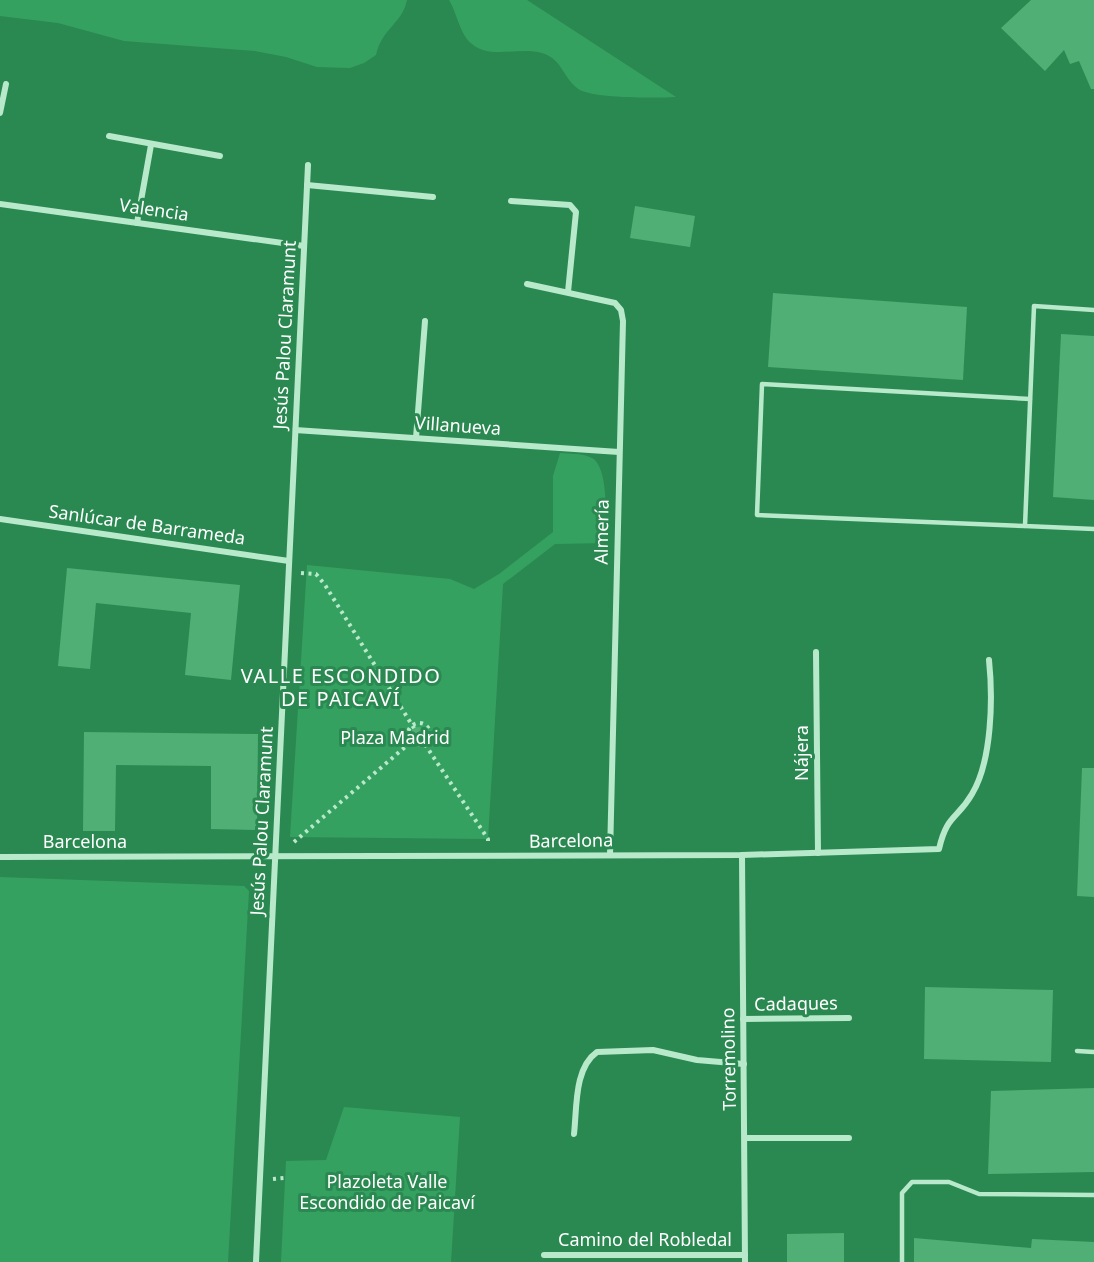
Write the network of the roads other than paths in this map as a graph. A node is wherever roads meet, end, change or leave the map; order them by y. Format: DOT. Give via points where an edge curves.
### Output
graph roads {
  1 [pos="6,84"];
  2 [pos="0,113"];
  3 [pos="109,136"];
  4 [pos="151,145"];
  5 [pos="220,156"];
  6 [pos="308,165"];
  7 [pos="307,184"];
  8 [pos="433,197"];
  9 [pos="511,201"];
  10 [pos="0,204"];
  11 [pos="137,223"];
  12 [pos="304,246"];
  13 [pos="527,284"];
  14 [pos="568,292"];
  15 [pos="1094,310"];
  16 [pos="425,321"];
  17 [pos="1030,399"];
  18 [pos="295,430"];
  19 [pos="416,438"];
  20 [pos="619,452"];
  21 [pos="0,519"];
  22 [pos="1025,526"];
  23 [pos="1094,529"];
  24 [pos="289,561"];
  25 [pos="816,652"];
  26 [pos="989,660"];
  27 [pos="818,853"];
  28 [pos="610,855"];
  29 [pos="742,855"];
  30 [pos="0,857"];
  31 [pos="275,858"];
  32 [pos="849,1018"];
  33 [pos="744,1019"];
  34 [pos="1077,1051"];
  35 [pos="1094,1052"];
  36 [pos="744,1064"];
  37 [pos="574,1134"];
  38 [pos="745,1138"];
  39 [pos="849,1138"];
  40 [pos="1094,1195"];
  41 [pos="544,1255"];
  42 [pos="745,1258"];
  43 [pos="256,1262"];
  44 [pos="902,1262"];
  1 -- 2 [label="street"];
  3 -- 4 [label="street"];
  4 -- 5 [label="street"];
  4 -- 11 [label="street"];
  6 -- 7 [label="street, Jesús Palou Claramunt"];
  7 -- 8 [label="street"];
  7 -- 12 [label="street, Jesús Palou Claramunt"];
  9 -- 14 [label="street" via="570,204 576,212"];
  10 -- 11 [label="street, Valencia"];
  11 -- 12 [label="street, Valencia"];
  12 -- 18 [label="street, Jesús Palou Claramunt"];
  13 -- 14 [label="street, Almería"];
  14 -- 20 [label="street, Almería" via="615,303 621,310"];
  15 -- 17 [label="lane" via="1034,306"];
  16 -- 19 [label="street"];
  17 -- 22 [label="lane"];
  17 -- 22 [label="lane" via="762,384 757,515"];
  18 -- 19 [label="street, Villanueva"];
  18 -- 24 [label="street, Jesús Palou Claramunt"];
  19 -- 20 [label="street, Villanueva"];
  20 -- 28 [label="street, Almería"];
  21 -- 24 [label="street, Sanlúcar de Barrameda"];
  22 -- 23 [label="lane"];
  24 -- 31 [label="street, Jesús Palou Claramunt"];
  25 -- 27 [label="street, Nájera"];
  26 -- 27 [label="street, Barcelona" via="991,710 979,780 946,825 939,849"];
  27 -- 29 [label="street, Barcelona"];
  28 -- 29 [label="street, Barcelona"];
  28 -- 31 [label="street, Barcelona"];
  29 -- 33 [label="street, Torremolino"];
  30 -- 31 [label="street, Barcelona"];
  31 -- 43 [label="street, Jesús Palou Claramunt"];
  32 -- 33 [label="street, Cadaques"];
  33 -- 36 [label="street, Torremolino"];
  34 -- 35 [label="lane"];
  36 -- 37 [label="street" via="653,1050 597,1052 581,1076"];
  36 -- 38 [label="street, Torremolino"];
  38 -- 39 [label="street"];
  38 -- 42 [label="street, Torremolino"];
  40 -- 44 [label="lane" via="979,1194 949,1182 912,1182 902,1193"];
  41 -- 42 [label="street, Camino del Robledal"];
}
